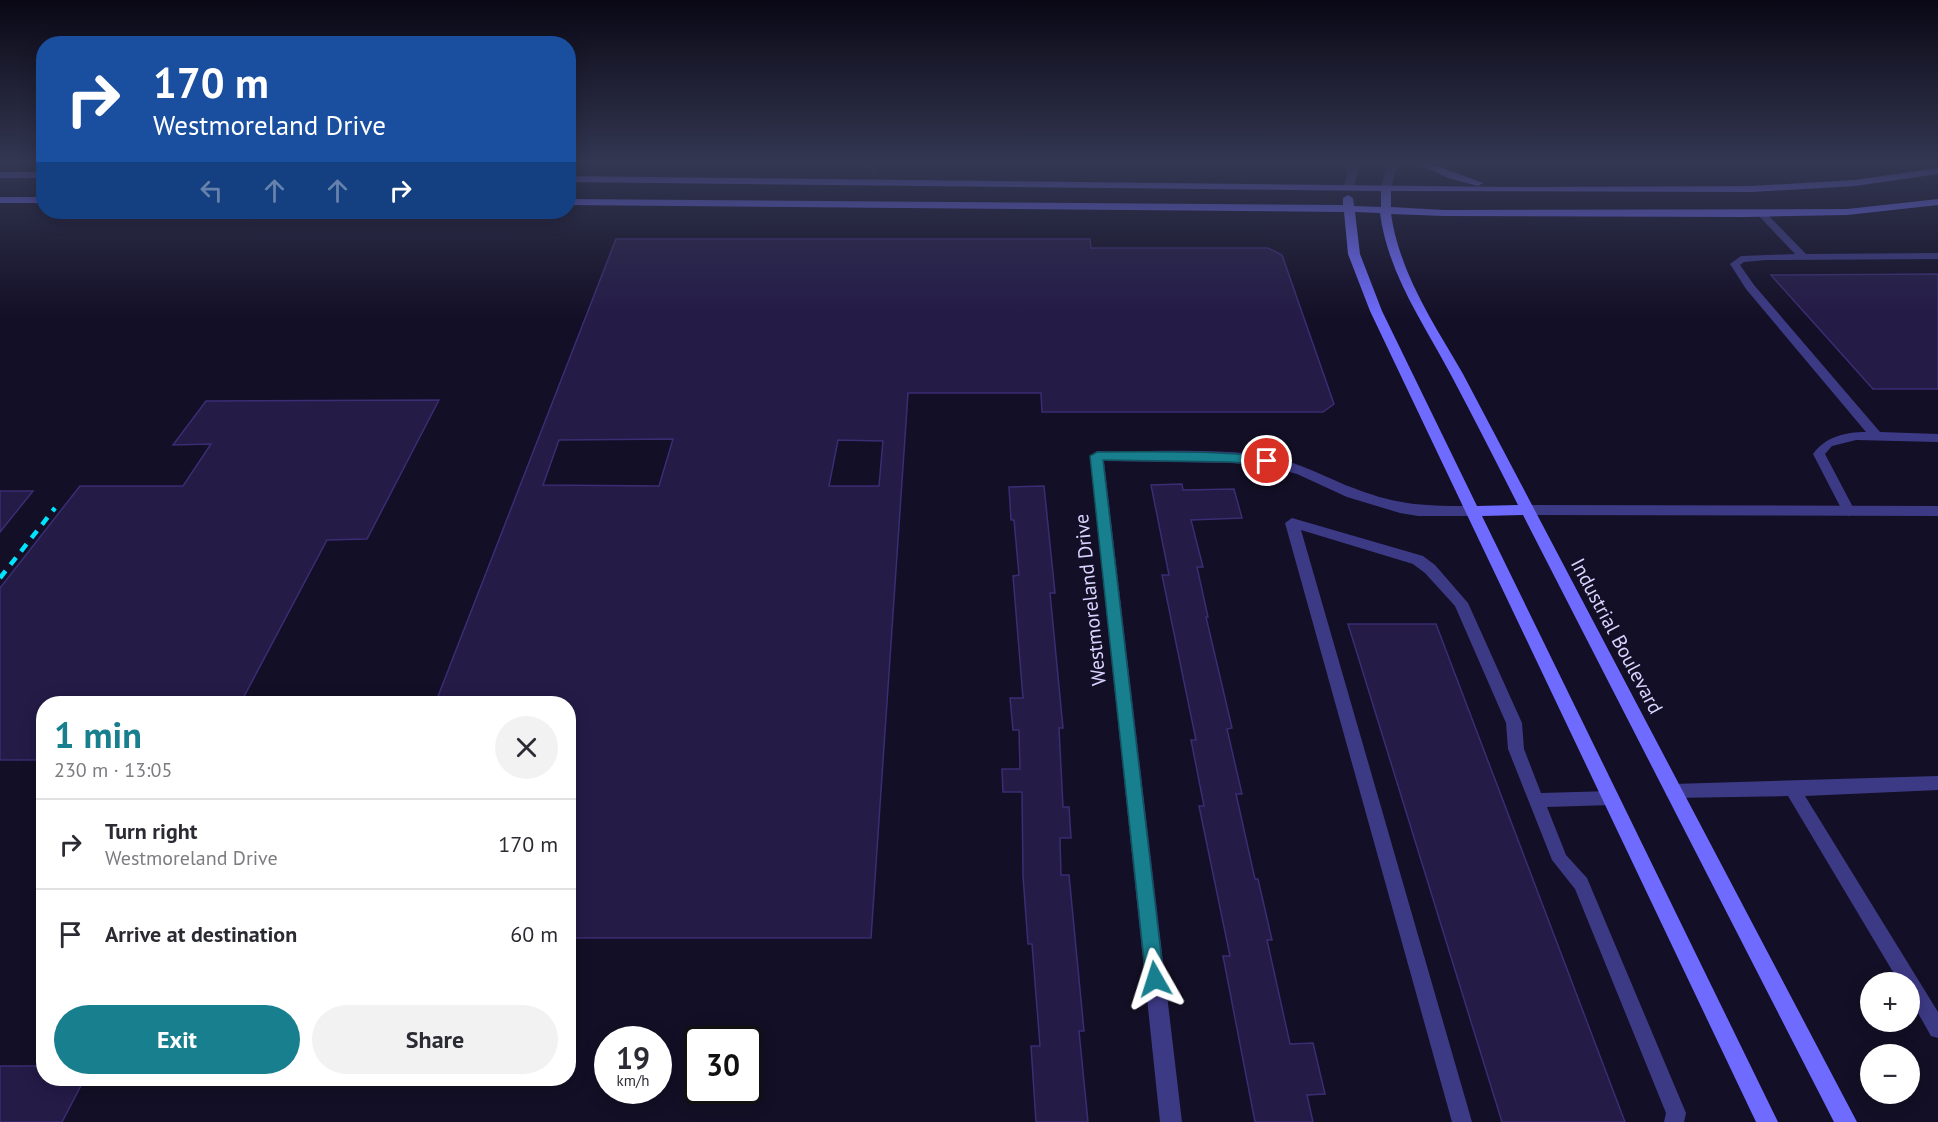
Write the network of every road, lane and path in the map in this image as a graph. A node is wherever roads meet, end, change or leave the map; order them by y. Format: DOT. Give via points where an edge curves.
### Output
graph roads {
  1 [pos="1349,214"];
  2 [pos="1385,214"];
  3 [pos="1763,214"];
  4 [pos="1803,256"];
  5 [pos="1938,256"];
  6 [pos="1876,436"];
  7 [pos="1938,438"];
  8 [pos="1526,510"];
  9 [pos="1473,511"];
  10 [pos="1849,511"];
  11 [pos="1938,511"];
  12 [pos="1938,783"];
  13 [pos="1792,789"];
  14 [pos="1673,791"];
  15 [pos="1611,798"];
  16 [pos="1538,800"];
  17 [pos="1938,1029"];
  18 [pos="1171,1122"];
  19 [pos="1462,1122"];
  20 [pos="1674,1122"];
  21 [pos="1767,1122"];
  22 [pos="1846,1122"];
  1 -- 9 [label="main road" via="1354,254 1366,288"];
  2 -- 8 [label="main road, Industrial Boulevard" via="1391,248 1407,288 1457,374"];
  3 -- 4 [label="lane"];
  4 -- 5 [label="lane"];
  4 -- 6 [label="lane" via="1741,259 1735,264"];
  6 -- 7 [label="lane"];
  6 -- 10 [label="lane" via="1828,443 1820,454"];
  8 -- 9 [label="main road"];
  8 -- 10 [label="street"];
  8 -- 14 [label="main road, Industrial Boulevard"];
  9 -- 15 [label="main road"];
  9 -- 18 [label="street, Westmoreland Drive" via="1400,508 1267,461 1097,456"];
  10 -- 11 [label="street"];
  12 -- 13 [label="lane"];
  13 -- 14 [label="lane"];
  13 -- 17 [label="lane"];
  14 -- 22 [label="main road, Industrial Boulevard"];
  15 -- 16 [label="lane"];
  15 -- 21 [label="main road"];
  16 -- 19 [label="lane" via="1516,749 1514,723 1461,603 1447,585 1418,560 1292,524"];
  16 -- 20 [label="lane" via="1560,860 1581,884 1676,1113"];
}
